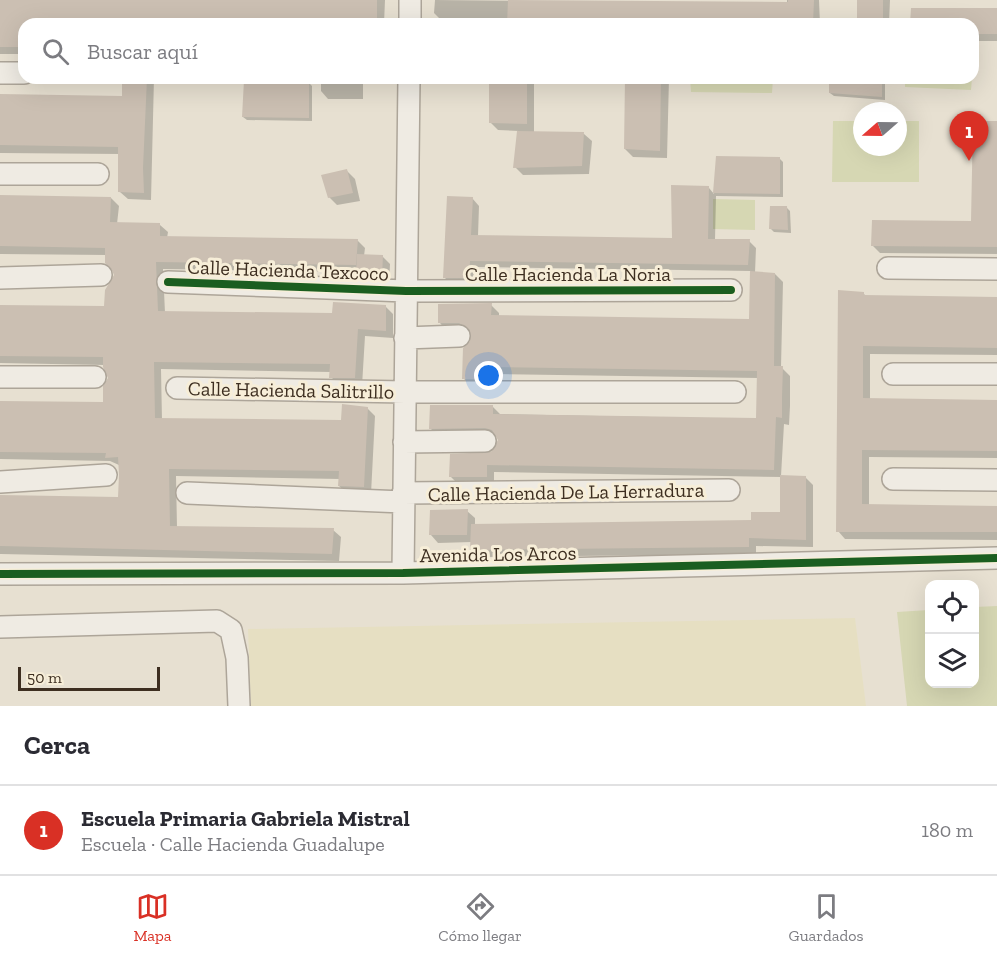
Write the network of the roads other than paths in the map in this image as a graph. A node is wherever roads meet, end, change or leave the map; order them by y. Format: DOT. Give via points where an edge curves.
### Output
graph roads {
  1 [pos="410,0"];
  2 [pos="410,18"];
  3 [pos="0,73"];
  4 [pos="18,73"];
  5 [pos="409,84"];
  6 [pos="0,174"];
  7 [pos="98,174"];
  8 [pos="888,268"];
  9 [pos="997,269"];
  10 [pos="101,275"];
  11 [pos="0,278"];
  12 [pos="168,282"];
  13 [pos="731,290"];
  14 [pos="406,291"];
  15 [pos="459,336"];
  16 [pos="405,338"];
  17 [pos="894,374"];
  18 [pos="997,374"];
  19 [pos="0,377"];
  20 [pos="95,377"];
  21 [pos="177,388"];
  22 [pos="405,392"];
  23 [pos="735,392"];
  24 [pos="485,441"];
  25 [pos="404,442"];
  26 [pos="106,475"];
  27 [pos="893,478"];
  28 [pos="997,480"];
  29 [pos="0,482"];
  30 [pos="729,490"];
  31 [pos="187,493"];
  32 [pos="403,497"];
  33 [pos="997,558"];
  34 [pos="403,573"];
  35 [pos="0,574"];
  36 [pos="0,627"];
  37 [pos="239,706"];
  1 -- 2 [label="street"];
  3 -- 4 [label="street"];
  5 -- 14 [label="street"];
  6 -- 7 [label="street"];
  8 -- 9 [label="street"];
  10 -- 11 [label="street"];
  12 -- 14 [label="street, Calle Hacienda Texcoco"];
  13 -- 14 [label="street, Calle Hacienda La Noria"];
  14 -- 16 [label="street"];
  15 -- 16 [label="street"];
  16 -- 22 [label="street"];
  17 -- 18 [label="street"];
  19 -- 20 [label="street"];
  21 -- 22 [label="street, Calle Hacienda Salitrillo"];
  22 -- 23 [label="street, Calle Hacienda Salitrillo"];
  22 -- 25 [label="street"];
  24 -- 25 [label="street"];
  25 -- 32 [label="street"];
  26 -- 29 [label="street"];
  27 -- 28 [label="street"];
  30 -- 32 [label="street, Calle Hacienda De La Herradura"];
  31 -- 32 [label="street, Calle Hacienda De La Herradura"];
  32 -- 34 [label="street"];
  33 -- 34 [label="street, Avenida Los Arcos"];
  34 -- 35 [label="street, Avenida Los Arcos"];
  36 -- 37 [label="street" via="217,621 231,630 237,658"];
}
